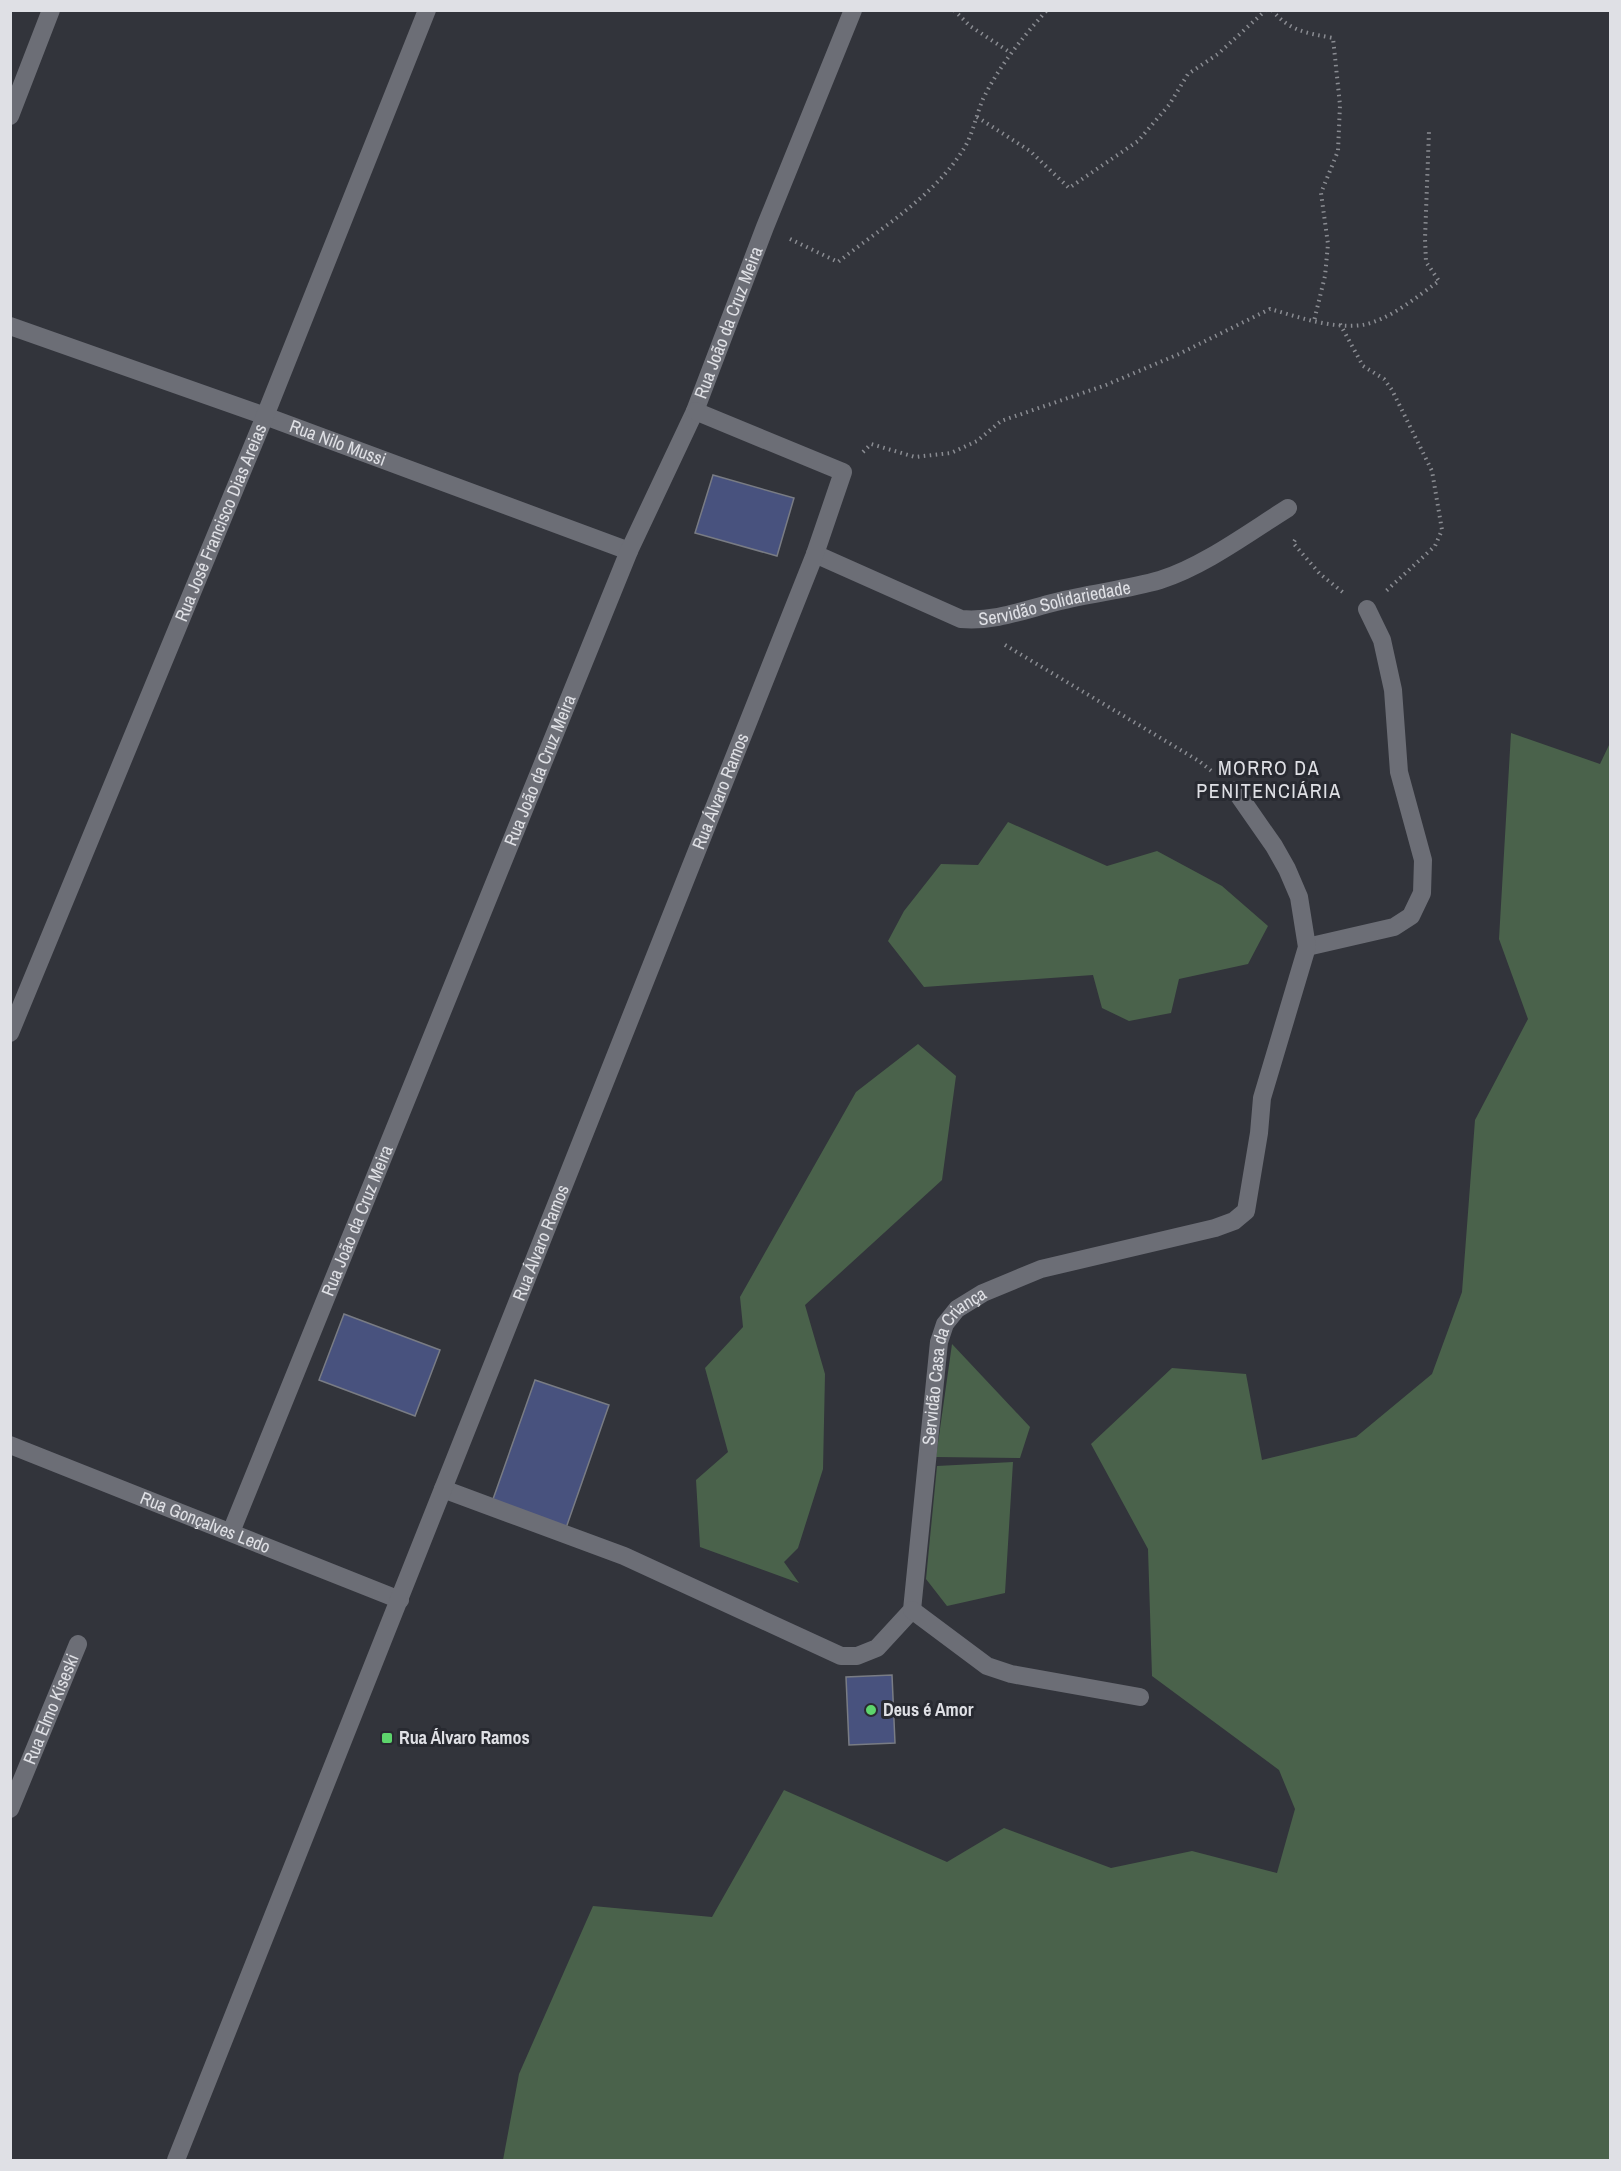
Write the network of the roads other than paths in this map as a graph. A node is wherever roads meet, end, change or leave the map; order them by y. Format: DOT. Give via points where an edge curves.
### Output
graph roads {
  1 [pos="51,10"];
  2 [pos="427,10"];
  3 [pos="852,10"];
  4 [pos="10,116"];
  5 [pos="10,326"];
  6 [pos="695,411"];
  7 [pos="265,417"];
  8 [pos="1288,508"];
  9 [pos="629,550"];
  10 [pos="815,554"];
  11 [pos="1367,609"];
  12 [pos="1235,790"];
  13 [pos="1306,947"];
  14 [pos="10,1033"];
  15 [pos="10,1444"];
  16 [pos="443,1489"];
  17 [pos="231,1532"];
  18 [pos="400,1600"];
  19 [pos="912,1610"];
  20 [pos="78,1644"];
  21 [pos="1140,1697"];
  22 [pos="10,1809"];
  23 [pos="176,2160"];
  1 -- 4 [label="street"];
  2 -- 7 [label="street, Rua José Francisco Dias Areias"];
  3 -- 6 [label="street, Rua João da Cruz Meira"];
  5 -- 7 [label="street, Rua Nilo Mussi"];
  6 -- 9 [label="street, Rua João da Cruz Meira"];
  6 -- 10 [label="street, Rua Álvaro Ramos" via="843,472"];
  7 -- 9 [label="street, Rua Nilo Mussi"];
  7 -- 14 [label="street, Rua José Francisco Dias Areias"];
  8 -- 10 [label="street, Servidão Solidariedade" via="1190,568 1159,580 979,621 961,619"];
  9 -- 17 [label="street, Rua João da Cruz Meira"];
  10 -- 16 [label="street, Rua Álvaro Ramos"];
  11 -- 13 [label="street" via="1382,640 1393,690 1399,772 1423,860 1422,893 1411,916 1394,927"];
  12 -- 13 [label="street, Servidão Casa da Criança" via="1287,869 1299,897"];
  13 -- 19 [label="street, Servidão Casa da Criança" via="1262,1098 1246,1211 1215,1228 1041,1269 982,1293 957,1309 945,1324 939,1342"];
  15 -- 17 [label="street, Rua Gonçalves Ledo"];
  16 -- 18 [label="street, Rua Álvaro Ramos"];
  16 -- 19 [label="street" via="624,1556 841,1656 857,1656 877,1648"];
  17 -- 18 [label="street, Rua Gonçalves Ledo"];
  18 -- 23 [label="street, Rua Álvaro Ramos"];
  19 -- 21 [label="street" via="987,1666 1011,1674"];
  20 -- 22 [label="street, Rua Elmo Kiseski"];
}
